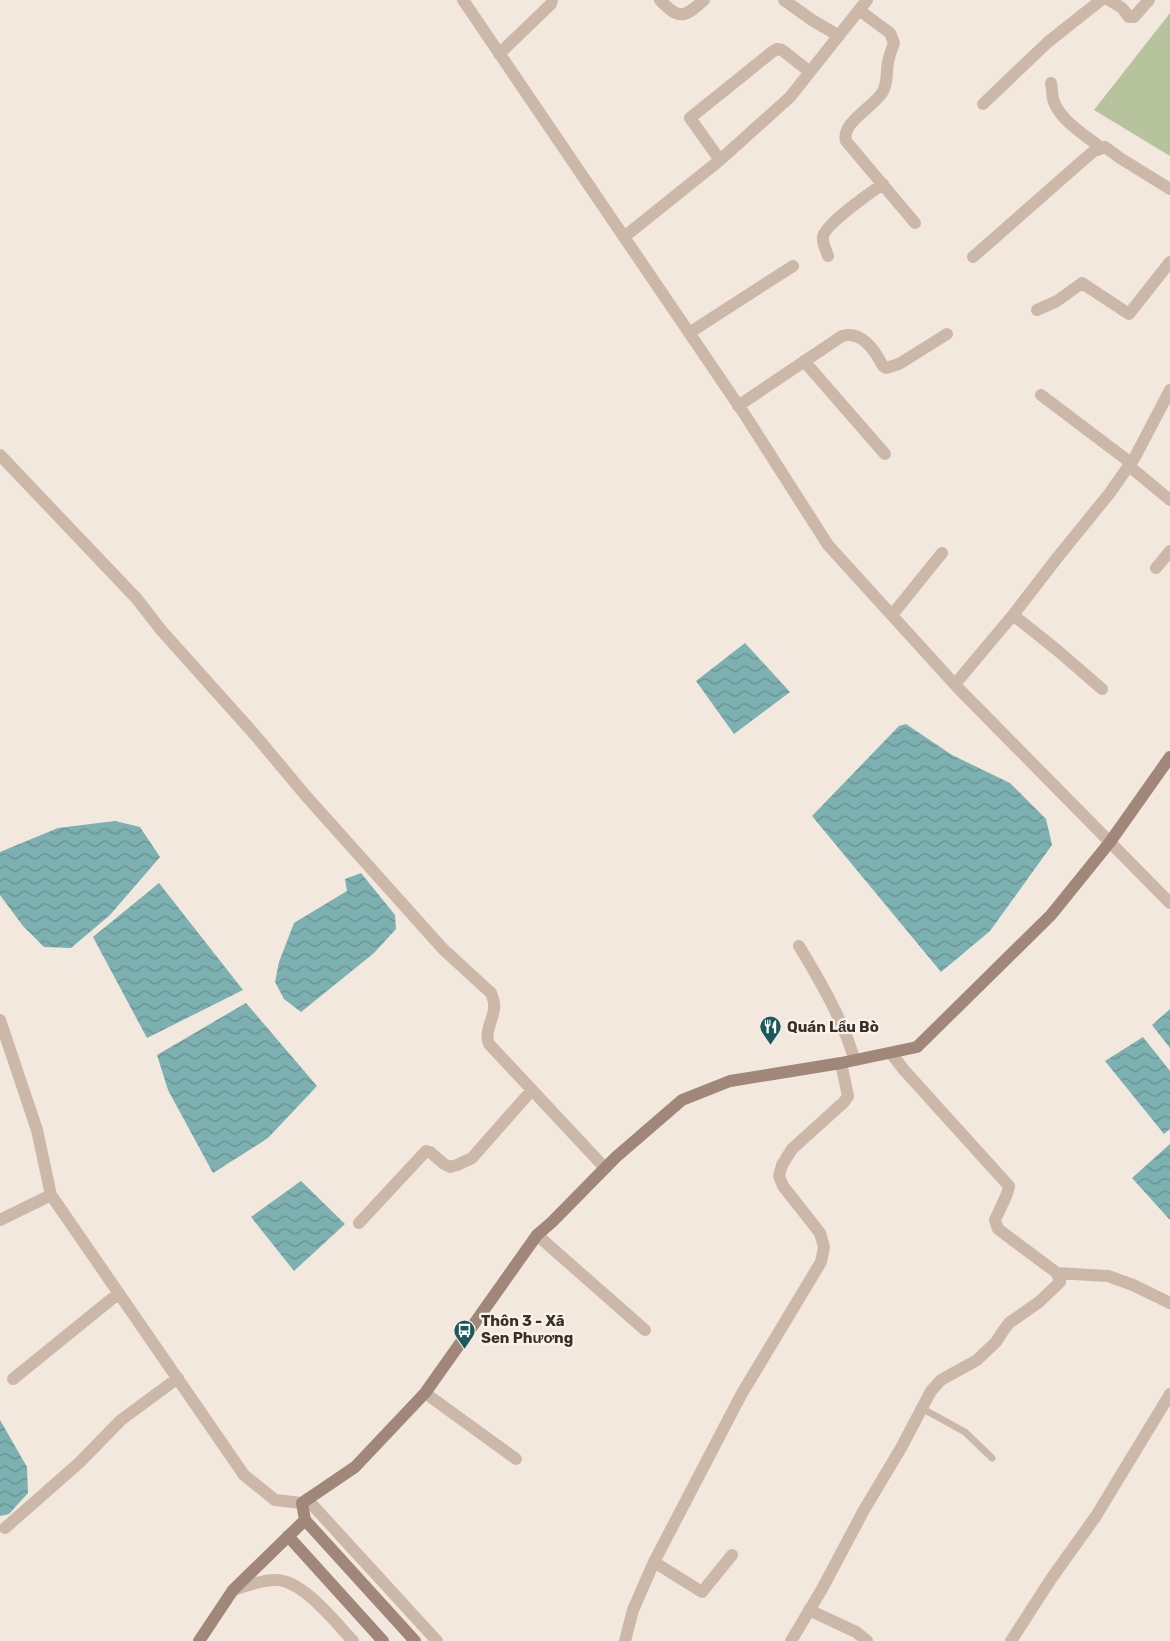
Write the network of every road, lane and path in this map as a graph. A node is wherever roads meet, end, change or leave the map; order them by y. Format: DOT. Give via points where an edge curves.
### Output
graph roads {
  1 [pos="463,0"];
  2 [pos="552,0"];
  3 [pos="660,0"];
  4 [pos="704,0"];
  5 [pos="784,0"];
  6 [pos="867,0"];
  7 [pos="1101,0"];
  8 [pos="1109,0"];
  9 [pos="1149,0"];
  10 [pos="859,10"];
  11 [pos="839,36"];
  12 [pos="500,54"];
  13 [pos="810,72"];
  14 [pos="1051,83"];
  15 [pos="983,104"];
  16 [pos="1100,147"];
  17 [pos="720,160"];
  18 [pos="882,184"];
  19 [pos="1170,188"];
  20 [pos="915,223"];
  21 [pos="624,237"];
  22 [pos="828,256"];
  23 [pos="973,257"];
  24 [pos="1170,262"];
  25 [pos="794,266"];
  26 [pos="1036,310"];
  27 [pos="689,332"];
  28 [pos="947,334"];
  29 [pos="804,361"];
  30 [pos="1170,390"];
  31 [pos="1041,395"];
  32 [pos="738,406"];
  33 [pos="884,454"];
  34 [pos="0,455"];
  35 [pos="1130,464"];
  36 [pos="1170,500"];
  37 [pos="1170,551"];
  38 [pos="942,553"];
  39 [pos="1156,568"];
  40 [pos="892,615"];
  41 [pos="1013,616"];
  42 [pos="955,684"];
  43 [pos="1102,689"];
  44 [pos="1170,757"];
  45 [pos="1110,842"];
  46 [pos="1170,903"];
  47 [pos="799,946"];
  48 [pos="0,1020"];
  49 [pos="891,1052"];
  50 [pos="855,1060"];
  51 [pos="841,1063"];
  52 [pos="532,1090"];
  53 [pos="604,1168"];
  54 [pos="51,1195"];
  55 [pos="0,1220"];
  56 [pos="359,1223"];
  57 [pos="537,1235"];
  58 [pos="1057,1273"];
  59 [pos="119,1293"];
  60 [pos="1170,1303"];
  61 [pos="645,1330"];
  62 [pos="178,1378"];
  63 [pos="13,1379"];
  64 [pos="425,1393"];
  65 [pos="1170,1394"];
  66 [pos="923,1410"];
  67 [pos="992,1458"];
  68 [pos="516,1459"];
  69 [pos="304,1501"];
  70 [pos="305,1520"];
  71 [pos="5,1528"];
  72 [pos="288,1536"];
  73 [pos="732,1555"];
  74 [pos="654,1562"];
  75 [pos="233,1590"];
  76 [pos="809,1610"];
  77 [pos="199,1641"];
  78 [pos="353,1641"];
  79 [pos="383,1641"];
  80 [pos="415,1641"];
  81 [pos="437,1641"];
  82 [pos="625,1641"];
  83 [pos="791,1641"];
  84 [pos="867,1641"];
  85 [pos="1012,1641"];
  1 -- 12 [label="street"];
  2 -- 12 [label="street"];
  3 -- 4 [label="street" via="672,12 683,14 691,12"];
  5 -- 11 [label="street"];
  6 -- 10 [label="street"];
  7 -- 15 [label="street" via="1048,42"];
  8 -- 9 [label="street" via="1134,17"];
  10 -- 11 [label="street"];
  10 -- 18 [label="street" via="890,33 894,43 884,92 851,123 845,137"];
  11 -- 13 [label="street"];
  12 -- 21 [label="street"];
  13 -- 17 [label="street" via="790,97"];
  13 -- 17 [label="street" via="782,50 777,50 690,118"];
  14 -- 16 [label="street" via="1053,100 1062,115"];
  16 -- 19 [label="street" via="1105,146"];
  16 -- 23 [label="street"];
  17 -- 21 [label="street"];
  18 -- 20 [label="street"];
  18 -- 22 [label="street" via="825,231 822,238"];
  21 -- 27 [label="street"];
  24 -- 26 [label="street" via="1129,314 1082,283 1057,301"];
  25 -- 27 [label="street"];
  27 -- 32 [label="street"];
  28 -- 29 [label="street" via="890,368 883,366 873,347 849,334"];
  29 -- 32 [label="street"];
  29 -- 33 [label="street"];
  30 -- 35 [label="street"];
  31 -- 35 [label="street"];
  32 -- 40 [label="street" via="828,544"];
  34 -- 52 [label="street" via="137,599 306,796 444,949 491,993 494,1008 487,1039"];
  35 -- 36 [label="street"];
  35 -- 41 [label="street"];
  37 -- 39 [label="street"];
  38 -- 40 [label="street"];
  40 -- 42 [label="street"];
  41 -- 42 [label="street"];
  41 -- 43 [label="street"];
  42 -- 45 [label="street"];
  44 -- 45 [label="street"];
  45 -- 46 [label="street"];
  45 -- 49 [label="street" via="1051,915 918,1047"];
  47 -- 50 [label="street" via="828,993"];
  48 -- 54 [label="street" via="37,1130"];
  49 -- 50 [label="street"];
  49 -- 58 [label="street" via="1009,1186 995,1220 998,1229"];
  50 -- 51 [label="street"];
  51 -- 53 [label="street" via="730,1081 682,1100"];
  51 -- 74 [label="street" via="848,1096 792,1148 779,1176 783,1186 820,1233 824,1247 822,1262 741,1395"];
  52 -- 53 [label="street"];
  52 -- 56 [label="street" via="472,1158 450,1167 426,1151"];
  53 -- 57 [label="street"];
  54 -- 55 [label="street"];
  54 -- 59 [label="street"];
  57 -- 61 [label="street"];
  57 -- 64 [label="street"];
  58 -- 60 [label="street" via="1108,1276"];
  58 -- 66 [label="street" via="1060,1282 1055,1288 1009,1323 996,1342 977,1360 941,1380"];
  59 -- 62 [label="street"];
  59 -- 63 [label="street"];
  62 -- 69 [label="street" via="244,1475 275,1500"];
  62 -- 71 [label="street" via="121,1420 79,1463"];
  64 -- 68 [label="street"];
  64 -- 69 [label="street" via="355,1467"];
  65 -- 85 [label="street" via="1096,1516 1050,1579"];
  66 -- 67 [label="lane" via="964,1432"];
  66 -- 76 [label="street"];
  69 -- 70 [label="street"];
  69 -- 81 [label="street"];
  70 -- 72 [label="street"];
  70 -- 80 [label="street"];
  72 -- 75 [label="street"];
  72 -- 79 [label="street"];
  73 -- 74 [label="street" via="702,1592"];
  74 -- 82 [label="street" via="633,1610"];
  75 -- 77 [label="street"];
  75 -- 78 [label="street" via="266,1581 286,1581 303,1592"];
  76 -- 83 [label="street"];
  76 -- 84 [label="street" via="856,1632"];
}
